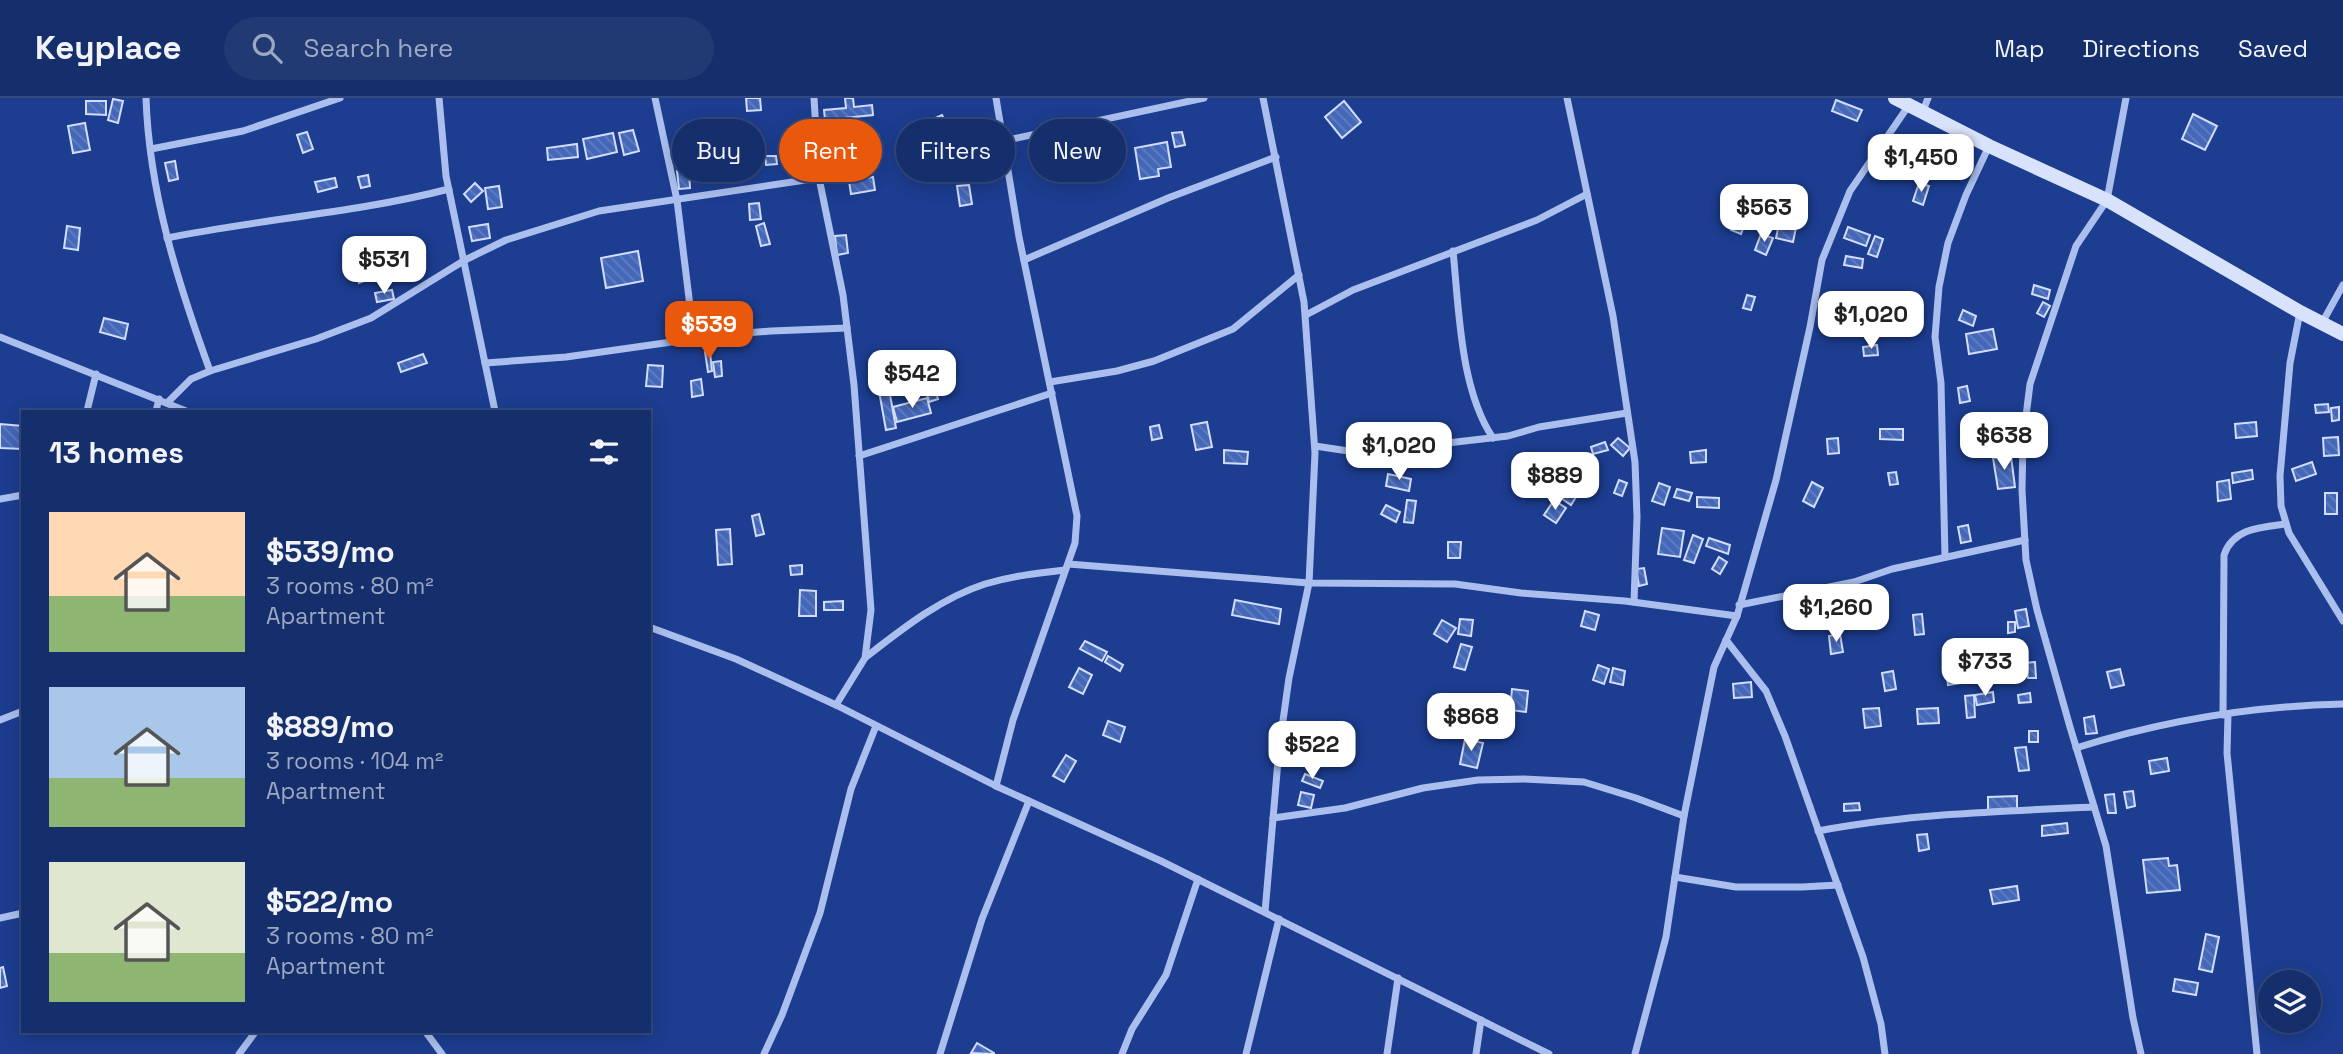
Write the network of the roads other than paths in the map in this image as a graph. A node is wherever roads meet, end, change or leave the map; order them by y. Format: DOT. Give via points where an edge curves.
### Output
graph roads {
  1 [pos="146,98"];
  2 [pos="340,98"];
  3 [pos="439,98"];
  4 [pos="655,98"];
  5 [pos="814,98"];
  6 [pos="996,98"];
  7 [pos="1204,98"];
  8 [pos="1263,98"];
  9 [pos="1567,98"];
  10 [pos="1895,98"];
  11 [pos="2126,98"];
  12 [pos="1920,105"];
  13 [pos="815,119"];
  14 [pos="999,119"];
  15 [pos="1015,138"];
  16 [pos="1989,146"];
  17 [pos="151,149"];
  18 [pos="1276,157"];
  19 [pos="793,182"];
  20 [pos="820,182"];
  21 [pos="1010,182"];
  22 [pos="449,189"];
  23 [pos="1587,194"];
  24 [pos="677,200"];
  25 [pos="2107,200"];
  26 [pos="167,239"];
  27 [pos="1453,251"];
  28 [pos="465,260"];
  29 [pos="1024,260"];
  30 [pos="1299,275"];
  31 [pos="2343,285"];
  32 [pos="2300,312"];
  33 [pos="1306,315"];
  34 [pos="2322,323"];
  35 [pos="847,328"];
  36 [pos="2343,334"];
  37 [pos="0,337"];
  38 [pos="694,339"];
  39 [pos="485,363"];
  40 [pos="211,371"];
  41 [pos="96,374"];
  42 [pos="1049,382"];
  43 [pos="1052,393"];
  44 [pos="159,399"];
  45 [pos="168,402"];
  46 [pos="87,410"];
  47 [pos="156,410"];
  48 [pos="184,410"];
  49 [pos="495,410"];
  50 [pos="1627,413"];
  51 [pos="1493,438"];
  52 [pos="1315,446"];
  53 [pos="859,456"];
  54 [pos="21,495"];
  55 [pos="0,499"];
  56 [pos="2286,524"];
  57 [pos="2025,540"];
  58 [pos="1945,557"];
  59 [pos="1066,567"];
  60 [pos="1309,583"];
  61 [pos="1633,602"];
  62 [pos="1739,605"];
  63 [pos="1737,616"];
  64 [pos="2343,621"];
  65 [pos="651,628"];
  66 [pos="1726,640"];
  67 [pos="865,657"];
  68 [pos="2343,704"];
  69 [pos="836,705"];
  70 [pos="21,712"];
  71 [pos="2226,714"];
  72 [pos="0,719"];
  73 [pos="876,726"];
  74 [pos="2076,748"];
  75 [pos="996,786"];
  76 [pos="1029,801"];
  77 [pos="2094,807"];
  78 [pos="1684,816"];
  79 [pos="1273,818"];
  80 [pos="1818,831"];
  81 [pos="1675,877"];
  82 [pos="1198,879"];
  83 [pos="1838,885"];
  84 [pos="1265,912"];
  85 [pos="21,913"];
  86 [pos="0,918"];
  87 [pos="1279,919"];
  88 [pos="1398,978"];
  89 [pos="1480,1020"];
  90 [pos="255,1033"];
  91 [pos="426,1033"];
  92 [pos="239,1054"];
  93 [pos="442,1054"];
  94 [pos="764,1054"];
  95 [pos="940,1054"];
  96 [pos="1122,1054"];
  97 [pos="1246,1054"];
  98 [pos="1387,1054"];
  99 [pos="1476,1054"];
  100 [pos="1549,1054"];
  101 [pos="1635,1054"];
  102 [pos="1885,1054"];
  103 [pos="2141,1054"];
  104 [pos="2257,1054"];
  1 -- 17 [label="street"];
  2 -- 17 [label="street" via="243,131"];
  3 -- 22 [label="street"];
  4 -- 24 [label="street"];
  5 -- 13 [label="street"];
  6 -- 14 [label="street"];
  7 -- 15 [label="street"];
  8 -- 18 [label="street"];
  9 -- 23 [label="street"];
  10 -- 12 [label="street"];
  11 -- 25 [label="street"];
  12 -- 16 [label="street"];
  12 -- 62 [label="street" via="1850,191 1822,260 1776,480"];
  16 -- 25 [label="street"];
  16 -- 58 [label="street" via="1965,195 1939,287 1935,337 1941,383"];
  17 -- 26 [label="street"];
  18 -- 29 [label="street"];
  18 -- 30 [label="street"];
  19 -- 24 [label="street"];
  20 -- 35 [label="street"];
  21 -- 29 [label="street"];
  22 -- 26 [label="street" via="388,204"];
  22 -- 28 [label="street"];
  23 -- 27 [label="street" via="1537,220"];
  23 -- 50 [label="street" via="1613,316"];
  24 -- 28 [label="street" via="599,211 506,240"];
  24 -- 38 [label="street"];
  25 -- 32 [label="street"];
  25 -- 57 [label="street" via="2076,246 2030,384 2022,440"];
  26 -- 40 [label="street"];
  27 -- 33 [label="street" via="1353,290"];
  27 -- 51 [label="street" via="1471,384 1481,421"];
  28 -- 39 [label="street"];
  28 -- 40 [label="street" via="371,318 316,340"];
  29 -- 42 [label="street"];
  30 -- 33 [label="street"];
  30 -- 42 [label="street" via="1233,329 1154,361"];
  31 -- 34 [label="street"];
  32 -- 34 [label="street"];
  32 -- 56 [label="street" via="2290,363 2280,476"];
  33 -- 52 [label="street"];
  34 -- 36 [label="street"];
  35 -- 38 [label="street"];
  35 -- 53 [label="street"];
  37 -- 41 [label="street"];
  38 -- 39 [label="street"];
  39 -- 49 [label="street"];
  40 -- 45 [label="street" via="191,379"];
  41 -- 44 [label="street"];
  41 -- 46 [label="street"];
  42 -- 43 [label="street"];
  43 -- 53 [label="street"];
  43 -- 59 [label="street" via="1076,516 1076,543"];
  44 -- 45 [label="street"];
  44 -- 47 [label="street"];
  45 -- 48 [label="street"];
  50 -- 51 [label="street"];
  50 -- 61 [label="street" via="1637,517"];
  51 -- 52 [label="street" via="1355,452"];
  52 -- 60 [label="street"];
  53 -- 67 [label="street" via="871,610"];
  54 -- 55 [label="street"];
  56 -- 64 [label="street"];
  56 -- 71 [label="street" via="2239,534 2227,545"];
  57 -- 58 [label="street"];
  57 -- 74 [label="street" via="2037,610"];
  58 -- 62 [label="street" via="1854,582"];
  59 -- 60 [label="street"];
  59 -- 67 [label="street" via="983,585 935,607"];
  59 -- 75 [label="street" via="1013,720"];
  60 -- 61 [label="street" via="1455,584"];
  60 -- 79 [label="street" via="1289,678"];
  61 -- 63 [label="street"];
  62 -- 63 [label="street"];
  63 -- 66 [label="street"];
  65 -- 69 [label="street" via="736,659"];
  66 -- 78 [label="street" via="1714,667"];
  66 -- 80 [label="street" via="1766,691"];
  67 -- 69 [label="street"];
  68 -- 71 [label="street"];
  69 -- 73 [label="street"];
  70 -- 72 [label="street"];
  71 -- 74 [label="street" via="2122,733"];
  71 -- 104 [label="street"];
  73 -- 75 [label="street"];
  73 -- 94 [label="street" via="851,789 820,913"];
  74 -- 77 [label="street"];
  75 -- 76 [label="street"];
  76 -- 82 [label="street"];
  76 -- 95 [label="street" via="982,919"];
  77 -- 80 [label="street" via="1949,813"];
  77 -- 103 [label="street" via="2106,846"];
  78 -- 79 [label="street" via="1584,782 1524,779 1423,788 1357,805"];
  78 -- 81 [label="street"];
  79 -- 84 [label="street"];
  80 -- 83 [label="street"];
  81 -- 83 [label="street" via="1736,887"];
  81 -- 101 [label="street" via="1667,937"];
  82 -- 84 [label="street"];
  82 -- 96 [label="street" via="1166,975"];
  83 -- 102 [label="street" via="1863,957"];
  84 -- 87 [label="street"];
  85 -- 86 [label="street"];
  87 -- 88 [label="street"];
  87 -- 97 [label="street"];
  88 -- 89 [label="street"];
  88 -- 98 [label="street"];
  89 -- 99 [label="street"];
  89 -- 100 [label="street"];
  90 -- 92 [label="street"];
  91 -- 93 [label="street"];
}
